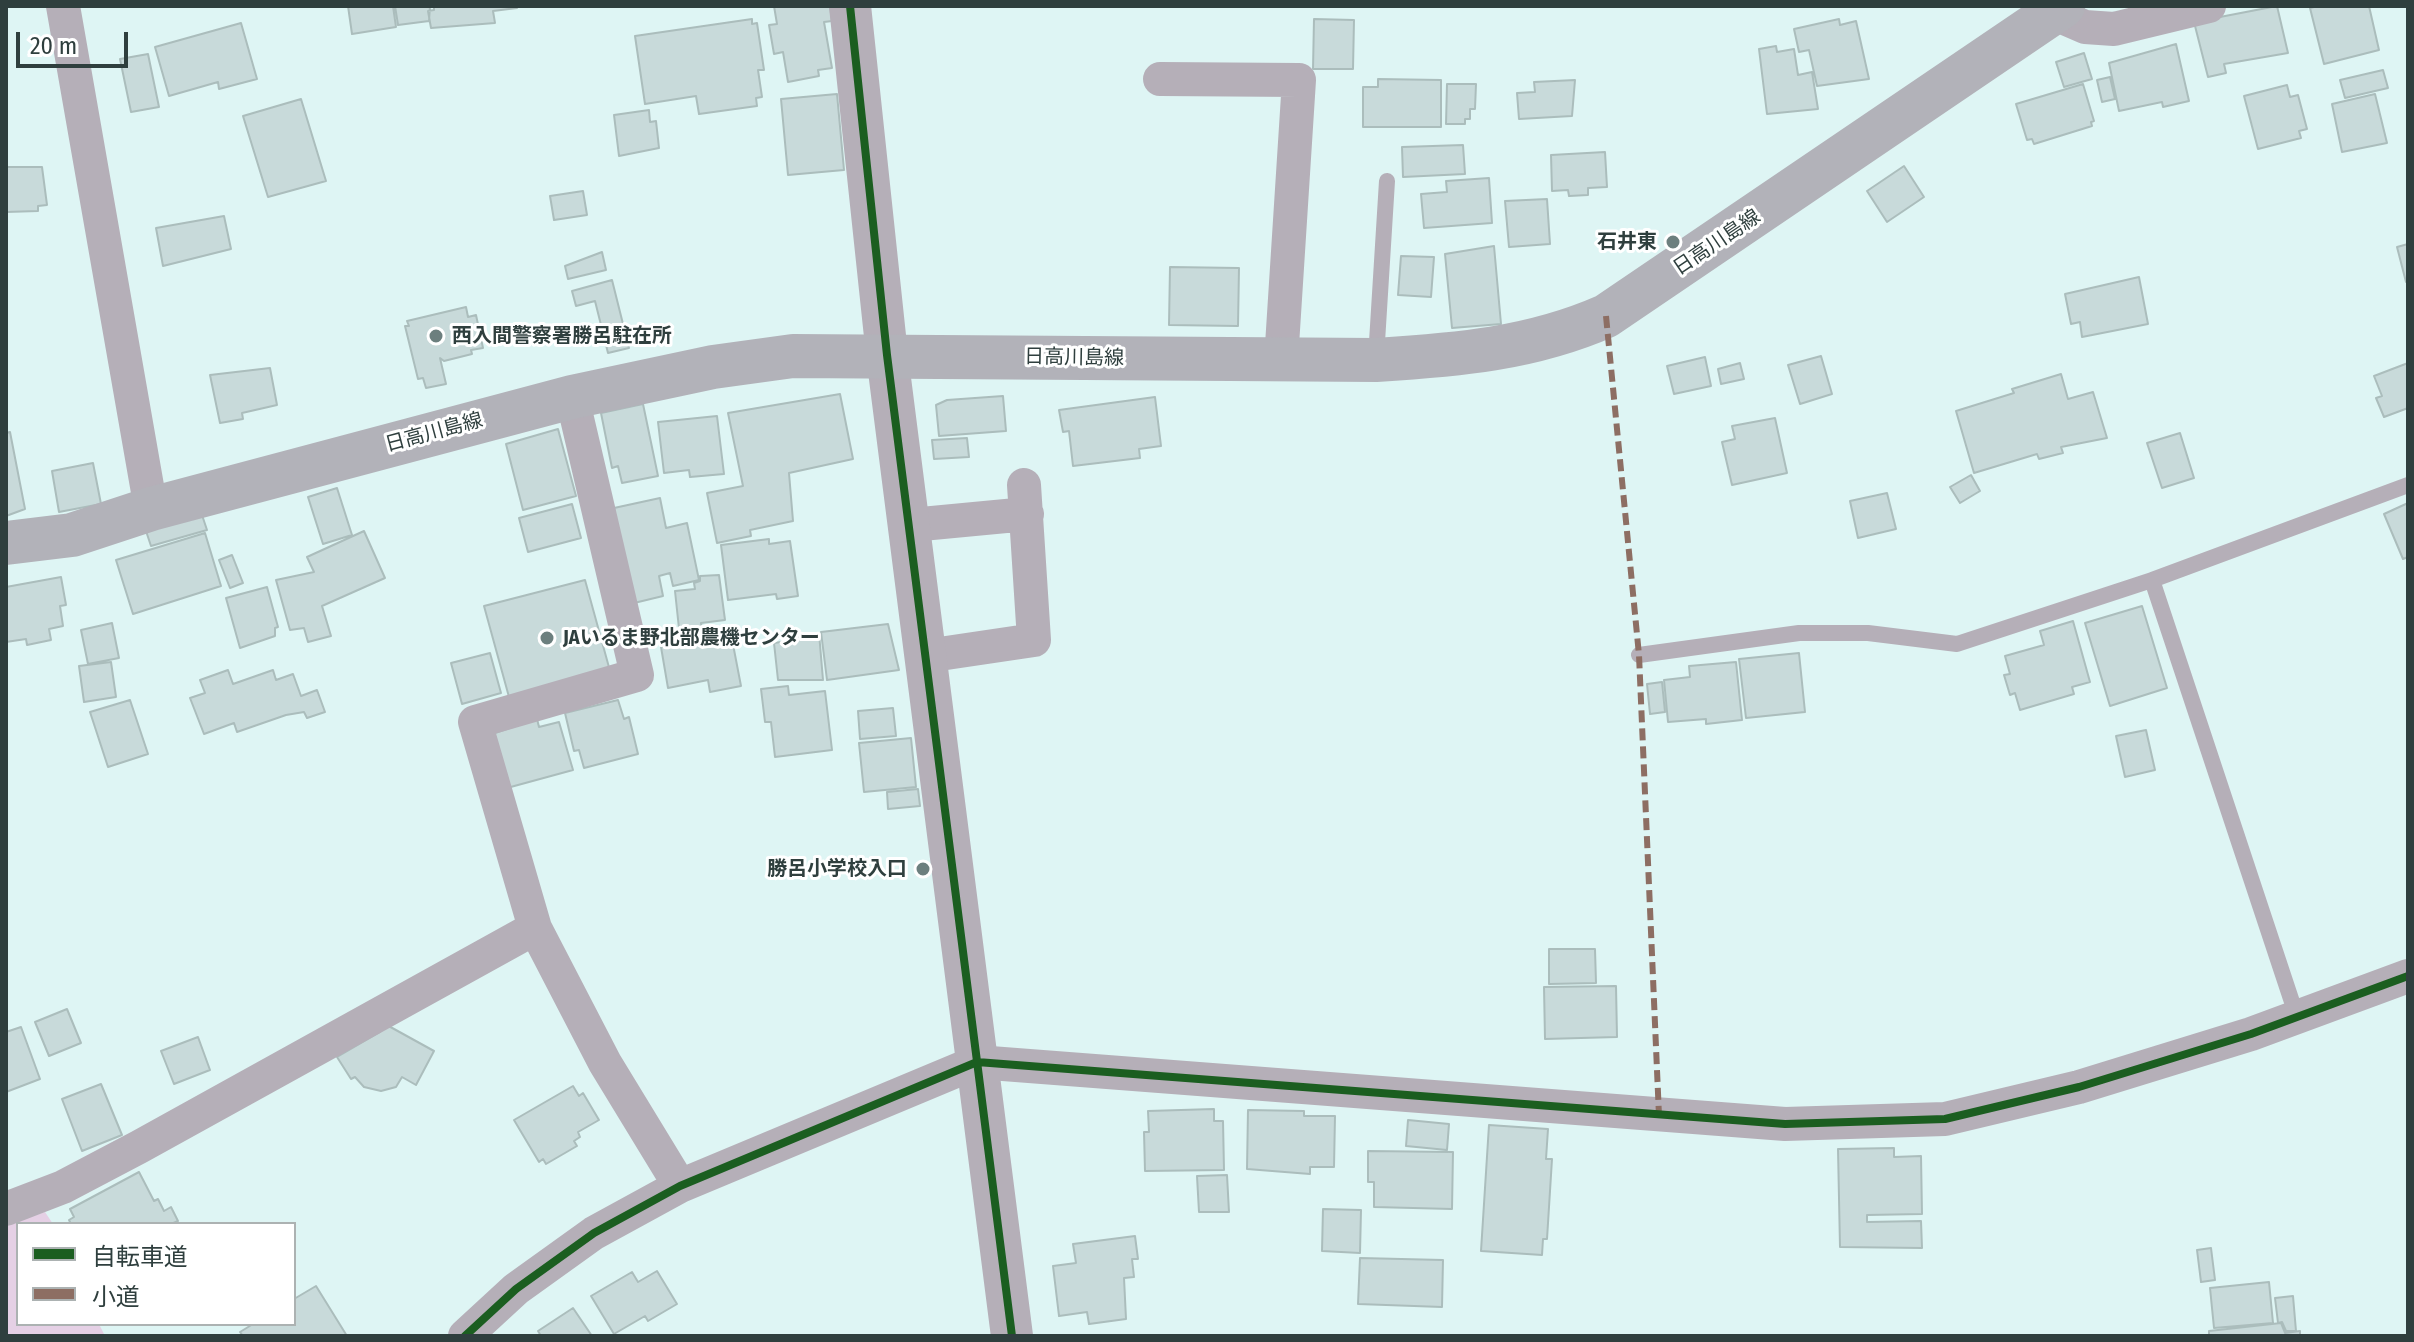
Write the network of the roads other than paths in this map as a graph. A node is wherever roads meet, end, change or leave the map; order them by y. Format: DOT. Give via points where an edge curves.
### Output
graph roads {
  1 [pos="63,6"];
  2 [pos="850,6"];
  3 [pos="2209,6"];
  4 [pos="2059,10"];
  5 [pos="1160,79"];
  6 [pos="1387,181"];
  7 [pos="887,355"];
  8 [pos="1376,360"];
  9 [pos="1281,361"];
  10 [pos="572,397"];
  11 [pos="2408,485"];
  12 [pos="151,509"];
  13 [pos="911,525"];
  14 [pos="6,543"];
  15 [pos="2152,580"];
  16 [pos="1639,655"];
  17 [pos="926,656"];
  18 [pos="535,928"];
  19 [pos="2408,976"];
  20 [pos="2296,1014"];
  21 [pos="977,1062"];
  22 [pos="680,1186"];
  23 [pos="6,1209"];
  24 [pos="465,1336"];
  25 [pos="1012,1336"];
  1 -- 12 [label="street"];
  2 -- 7 [label="street"];
  3 -- 4 [label="street" via="2114,29 2085,27"];
  4 -- 8 [label="main road, 日高川島線" via="1606,316 1525,345"];
  5 -- 9 [label="street" via="1299,80"];
  6 -- 8 [label="lane"];
  7 -- 9 [label="main road, 日高川島線"];
  7 -- 10 [label="main road, 日高川島線" via="793,356"];
  7 -- 13 [label="street"];
  8 -- 9 [label="main road, 日高川島線"];
  10 -- 12 [label="main road, 日高川島線"];
  10 -- 18 [label="street" via="637,675 475,722"];
  11 -- 15 [label="lane"];
  12 -- 14 [label="main road, 日高川島線" via="72,535"];
  13 -- 17 [label="street"];
  13 -- 17 [label="street" via="1026,500 1034,640"];
  15 -- 16 [label="lane" via="1957,644 1868,633 1799,633"];
  15 -- 20 [label="lane"];
  17 -- 21 [label="street"];
  18 -- 22 [label="street" via="605,1063"];
  18 -- 23 [label="street" via="89,1174"];
  19 -- 20 [label="street"];
  20 -- 21 [label="street" via="2251,1034 2079,1087 1945,1119 1871,1123 1785,1124"];
  21 -- 22 [label="street"];
  21 -- 25 [label="street"];
  22 -- 24 [label="street" via="594,1233 516,1289"];
}
